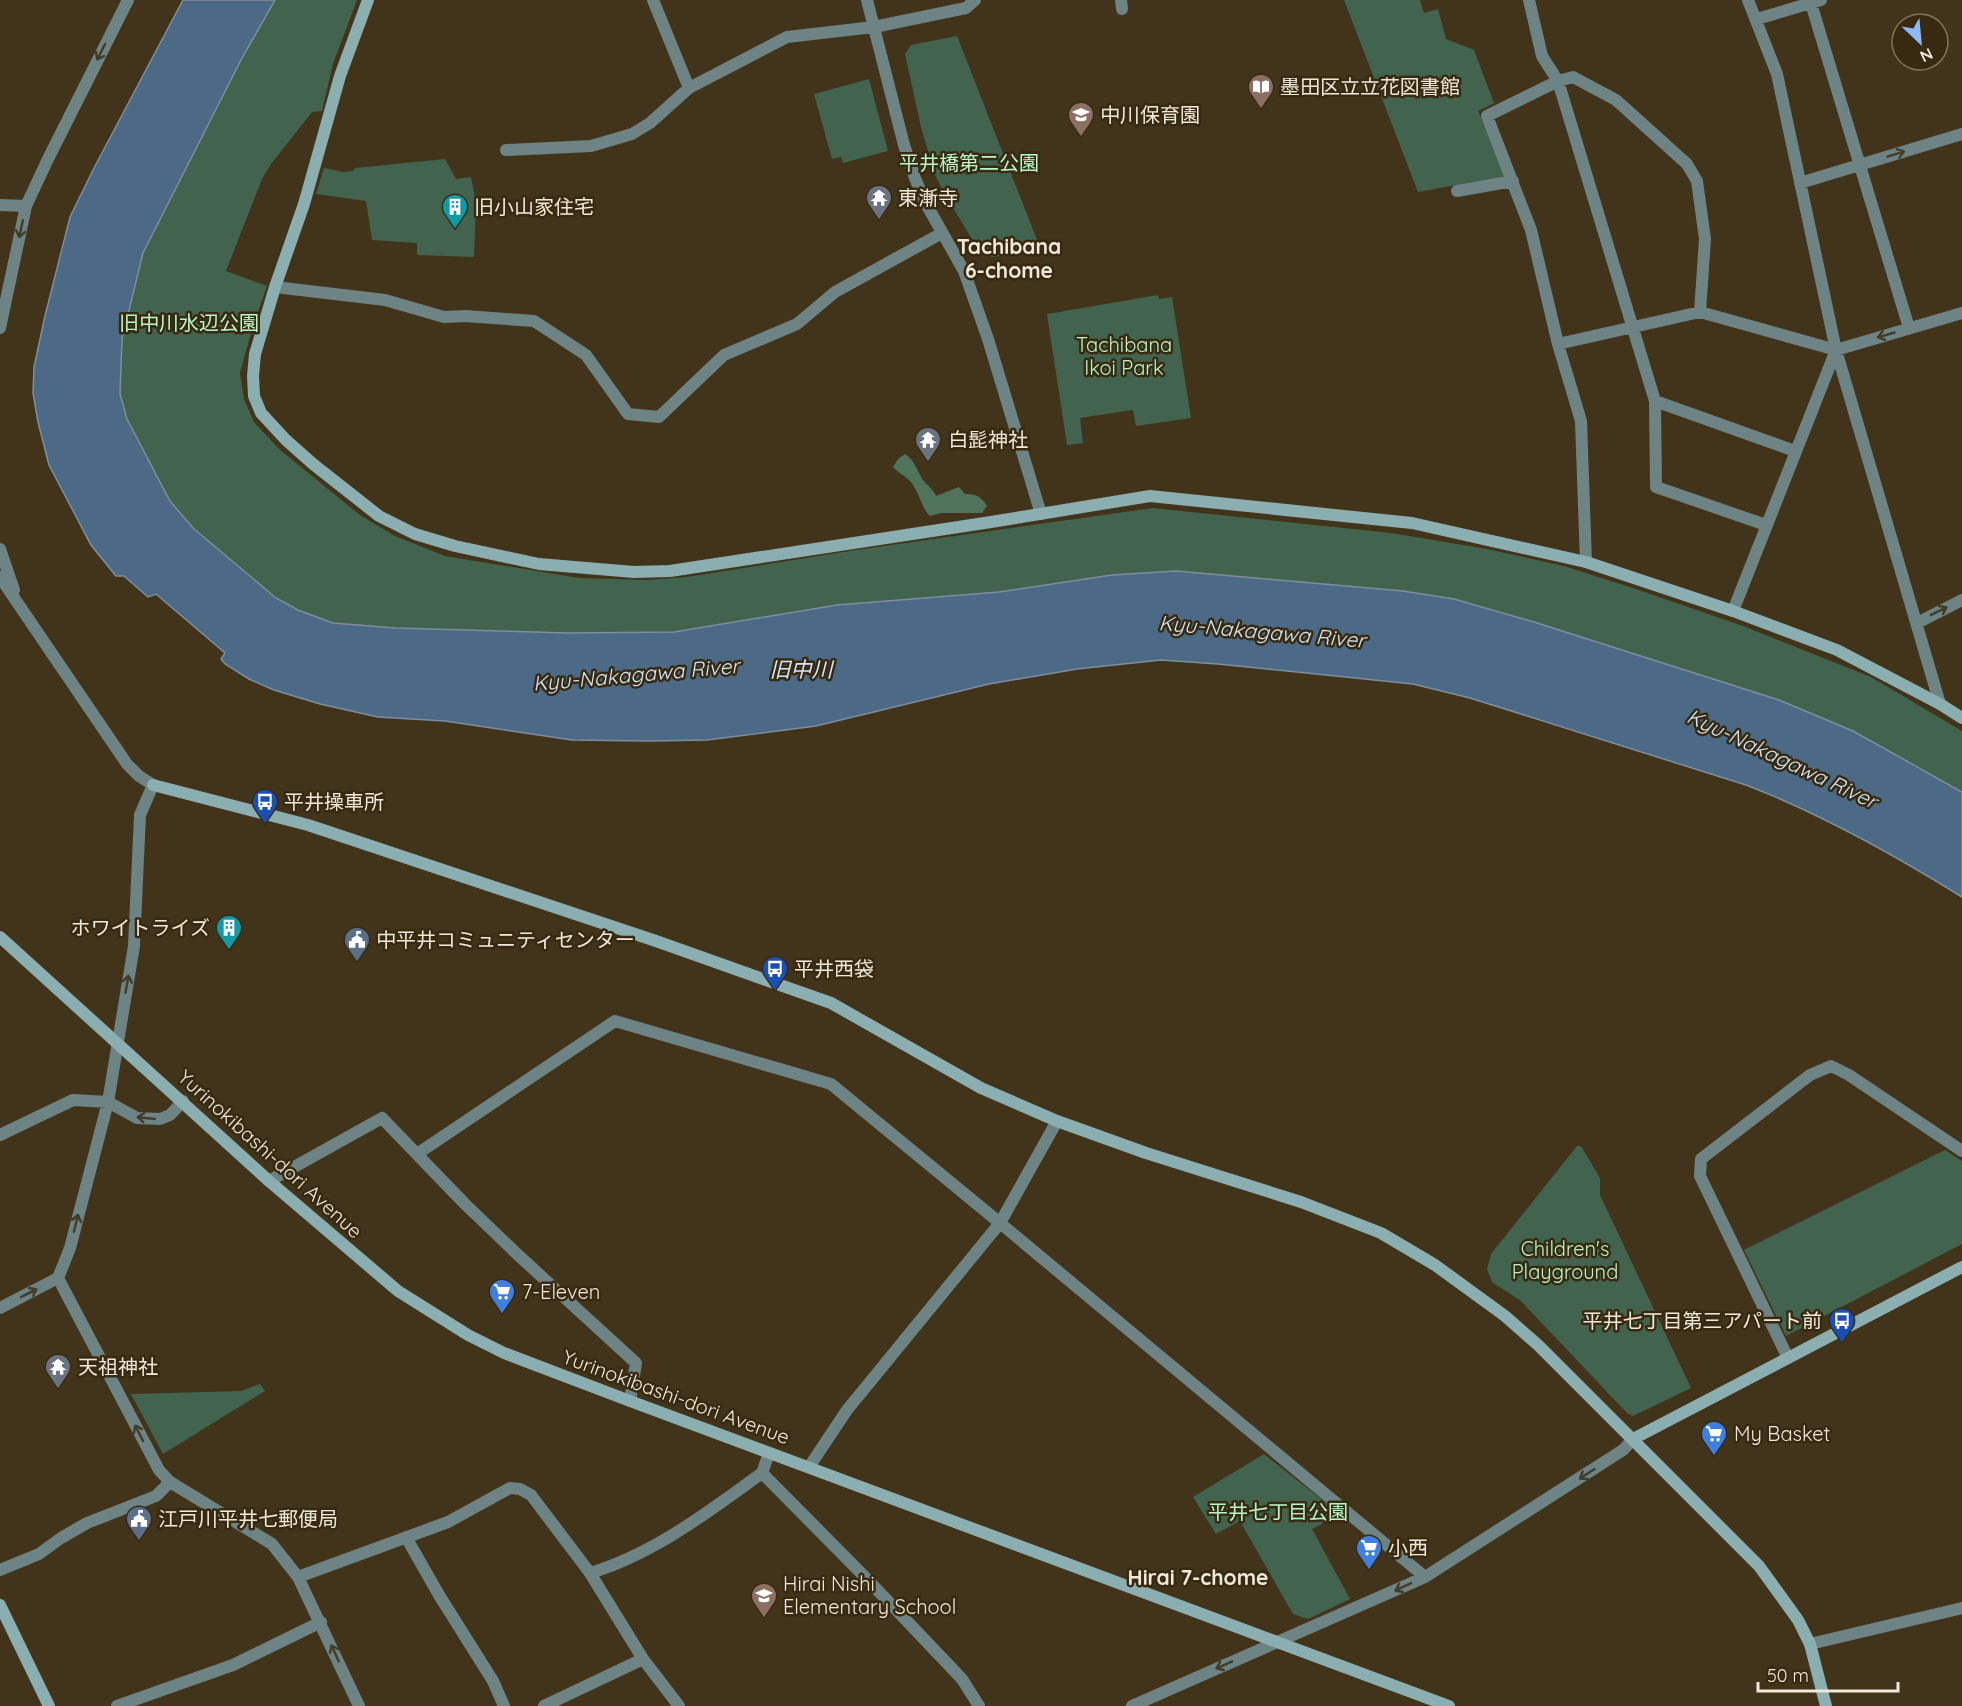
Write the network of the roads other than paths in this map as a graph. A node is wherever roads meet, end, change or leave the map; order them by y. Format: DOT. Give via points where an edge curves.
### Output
graph roads {
  1 [pos="128,0"];
  2 [pos="368,0"];
  3 [pos="653,0"];
  4 [pos="867,0"];
  5 [pos="975,0"];
  6 [pos="1529,0"];
  7 [pos="1748,0"];
  8 [pos="1814,1"];
  9 [pos="1757,19"];
  10 [pos="873,27"];
  11 [pos="1558,81"];
  12 [pos="689,87"];
  13 [pos="1962,134"];
  14 [pos="506,150"];
  15 [pos="1858,165"];
  16 [pos="1513,182"];
  17 [pos="1800,183"];
  18 [pos="1457,191"];
  19 [pos="0,205"];
  20 [pos="26,207"];
  21 [pos="942,233"];
  22 [pos="275,287"];
  23 [pos="1700,312"];
  24 [pos="1962,313"];
  25 [pos="0,328"];
  26 [pos="1634,328"];
  27 [pos="1909,328"];
  28 [pos="1558,344"];
  29 [pos="1836,350"];
  30 [pos="1655,401"];
  31 [pos="1796,451"];
  32 [pos="1041,514"];
  33 [pos="1766,525"];
  34 [pos="0,549"];
  35 [pos="1586,562"];
  36 [pos="0,577"];
  37 [pos="17,599"];
  38 [pos="1962,600"];
  39 [pos="1733,611"];
  40 [pos="1917,623"];
  41 [pos="1940,704"];
  42 [pos="1962,718"];
  43 [pos="153,785"];
  44 [pos="0,937"];
  45 [pos="118,1042"];
  46 [pos="183,1101"];
  47 [pos="108,1102"];
  48 [pos="1057,1121"];
  49 [pos="0,1135"];
  50 [pos="1962,1151"];
  51 [pos="417,1154"];
  52 [pos="268,1181"];
  53 [pos="1000,1223"];
  54 [pos="1962,1267"];
  55 [pos="58,1278"];
  56 [pos="0,1308"];
  57 [pos="1788,1358"];
  58 [pos="630,1401"];
  59 [pos="1633,1439"];
  60 [pos="769,1453"];
  61 [pos="809,1467"];
  62 [pos="762,1473"];
  63 [pos="170,1482"];
  64 [pos="406,1537"];
  65 [pos="0,1570"];
  66 [pos="590,1573"];
  67 [pos="298,1577"];
  68 [pos="1425,1577"];
  69 [pos="0,1605"];
  70 [pos="1962,1608"];
  71 [pos="321,1622"];
  72 [pos="1274,1642"];
  73 [pos="1810,1644"];
  74 [pos="643,1659"];
  75 [pos="49,1706"];
  76 [pos="117,1706"];
  77 [pos="359,1706"];
  78 [pos="504,1706"];
  79 [pos="544,1706"];
  80 [pos="679,1706"];
  81 [pos="979,1706"];
  82 [pos="1132,1706"];
  83 [pos="1449,1706"];
  84 [pos="1826,1706"];
  1 -- 20 [label="street, one-way"];
  2 -- 22 [label="street" via="339,76 304,204"];
  3 -- 12 [label="street"];
  4 -- 10 [label="street"];
  5 -- 10 [label="street" via="966,8"];
  6 -- 11 [label="street" via="1542,56"];
  7 -- 9 [label="street"];
  8 -- 9 [label="street"];
  8 -- 15 [label="street"];
  9 -- 17 [label="street" via="1778,74"];
  10 -- 12 [label="street" via="787,37"];
  10 -- 21 [label="street" via="915,178"];
  11 -- 16 [label="street" via="1487,116"];
  11 -- 23 [label="street" via="1573,77 1616,100 1687,164 1697,181 1704,239"];
  11 -- 26 [label="street"];
  12 -- 14 [label="street" via="651,123 632,134 591,146"];
  15 -- 13 [label="street, one-way"];
  15 -- 17 [label="street"];
  15 -- 27 [label="street"];
  16 -- 18 [label="street"];
  16 -- 28 [label="street" via="1531,230"];
  17 -- 29 [label="street"];
  19 -- 20 [label="street"];
  20 -- 25 [label="street, one-way"];
  21 -- 22 [label="street" via="835,292 797,324 724,355 659,417 628,414 586,355 534,321 444,317 385,300"];
  21 -- 32 [label="street" via="964,271 988,339"];
  22 -- 32 [label="street" via="255,354 254,396 261,413 286,440 380,516 415,534 455,546 539,564 670,571"];
  23 -- 26 [label="street"];
  23 -- 29 [label="street"];
  24 -- 27 [label="street"];
  26 -- 28 [label="street"];
  26 -- 30 [label="street"];
  27 -- 29 [label="street, one-way"];
  28 -- 35 [label="street" via="1581,421"];
  29 -- 31 [label="street"];
  29 -- 40 [label="street"];
  30 -- 31 [label="street"];
  30 -- 33 [label="street" via="1656,487"];
  31 -- 33 [label="street"];
  32 -- 35 [label="street" via="1150,496 1412,523"];
  33 -- 39 [label="street"];
  34 -- 37 [label="street"];
  35 -- 39 [label="street"];
  36 -- 37 [label="street"];
  37 -- 43 [label="street" via="127,764"];
  40 -- 38 [label="street, one-way"];
  39 -- 41 [label="street" via="1837,650"];
  40 -- 41 [label="street"];
  41 -- 42 [label="street"];
  45 -- 43 [label="street, one-way" via="134,946 140,815"];
  43 -- 48 [label="street" via="308,825 831,1003 981,1089"];
  44 -- 45 [label="street, Yurinokibashi-dori Avenue"];
  45 -- 46 [label="street, Yurinokibashi-dori Avenue"];
  45 -- 47 [label="street"];
  46 -- 47 [label="street, one-way" via="170,1115 160,1119 137,1118"];
  46 -- 52 [label="street, Yurinokibashi-dori Avenue"];
  47 -- 49 [label="street" via="73,1100"];
  55 -- 47 [label="street, one-way" via="70,1248"];
  48 -- 53 [label="street"];
  48 -- 59 [label="street" via="1146,1154 1301,1202 1404,1245 1505,1316"];
  50 -- 57 [label="street" via="1830,1066 1810,1075 1701,1159 1700,1176"];
  51 -- 52 [label="street" via="382,1118"];
  51 -- 53 [label="street" via="615,1021 831,1084"];
  51 -- 58 [label="street" via="517,1254 636,1363"];
  52 -- 58 [label="street, Yurinokibashi-dori Avenue" via="364,1263 430,1312 504,1353"];
  53 -- 61 [label="street" via="847,1410"];
  53 -- 68 [label="street"];
  54 -- 57 [label="street"];
  56 -- 55 [label="street, one-way"];
  63 -- 55 [label="street, one-way" via="149,1453"];
  57 -- 59 [label="street"];
  58 -- 60 [label="street, Yurinokibashi-dori Avenue"];
  59 -- 68 [label="street, one-way" via="1623,1450"];
  59 -- 73 [label="street" via="1759,1566 1798,1620"];
  60 -- 61 [label="street, Yurinokibashi-dori Avenue"];
  60 -- 62 [label="street"];
  61 -- 72 [label="street, Yurinokibashi-dori Avenue"];
  62 -- 66 [label="street" via="689,1525 613,1566"];
  62 -- 81 [label="street" via="954,1671"];
  63 -- 65 [label="street" via="156,1496 87,1523 39,1554"];
  63 -- 67 [label="street" via="272,1544"];
  64 -- 66 [label="street" via="448,1522 510,1488 520,1489 531,1496"];
  64 -- 67 [label="street"];
  64 -- 78 [label="street" via="494,1681"];
  66 -- 74 [label="street"];
  67 -- 71 [label="street"];
  68 -- 72 [label="street, one-way"];
  69 -- 75 [label="street"];
  70 -- 73 [label="street"];
  71 -- 76 [label="street" via="233,1665"];
  77 -- 71 [label="street, one-way"];
  72 -- 82 [label="street, one-way"];
  72 -- 83 [label="street, Yurinokibashi-dori Avenue"];
  73 -- 84 [label="street"];
  74 -- 79 [label="street"];
  74 -- 80 [label="street"];
}
